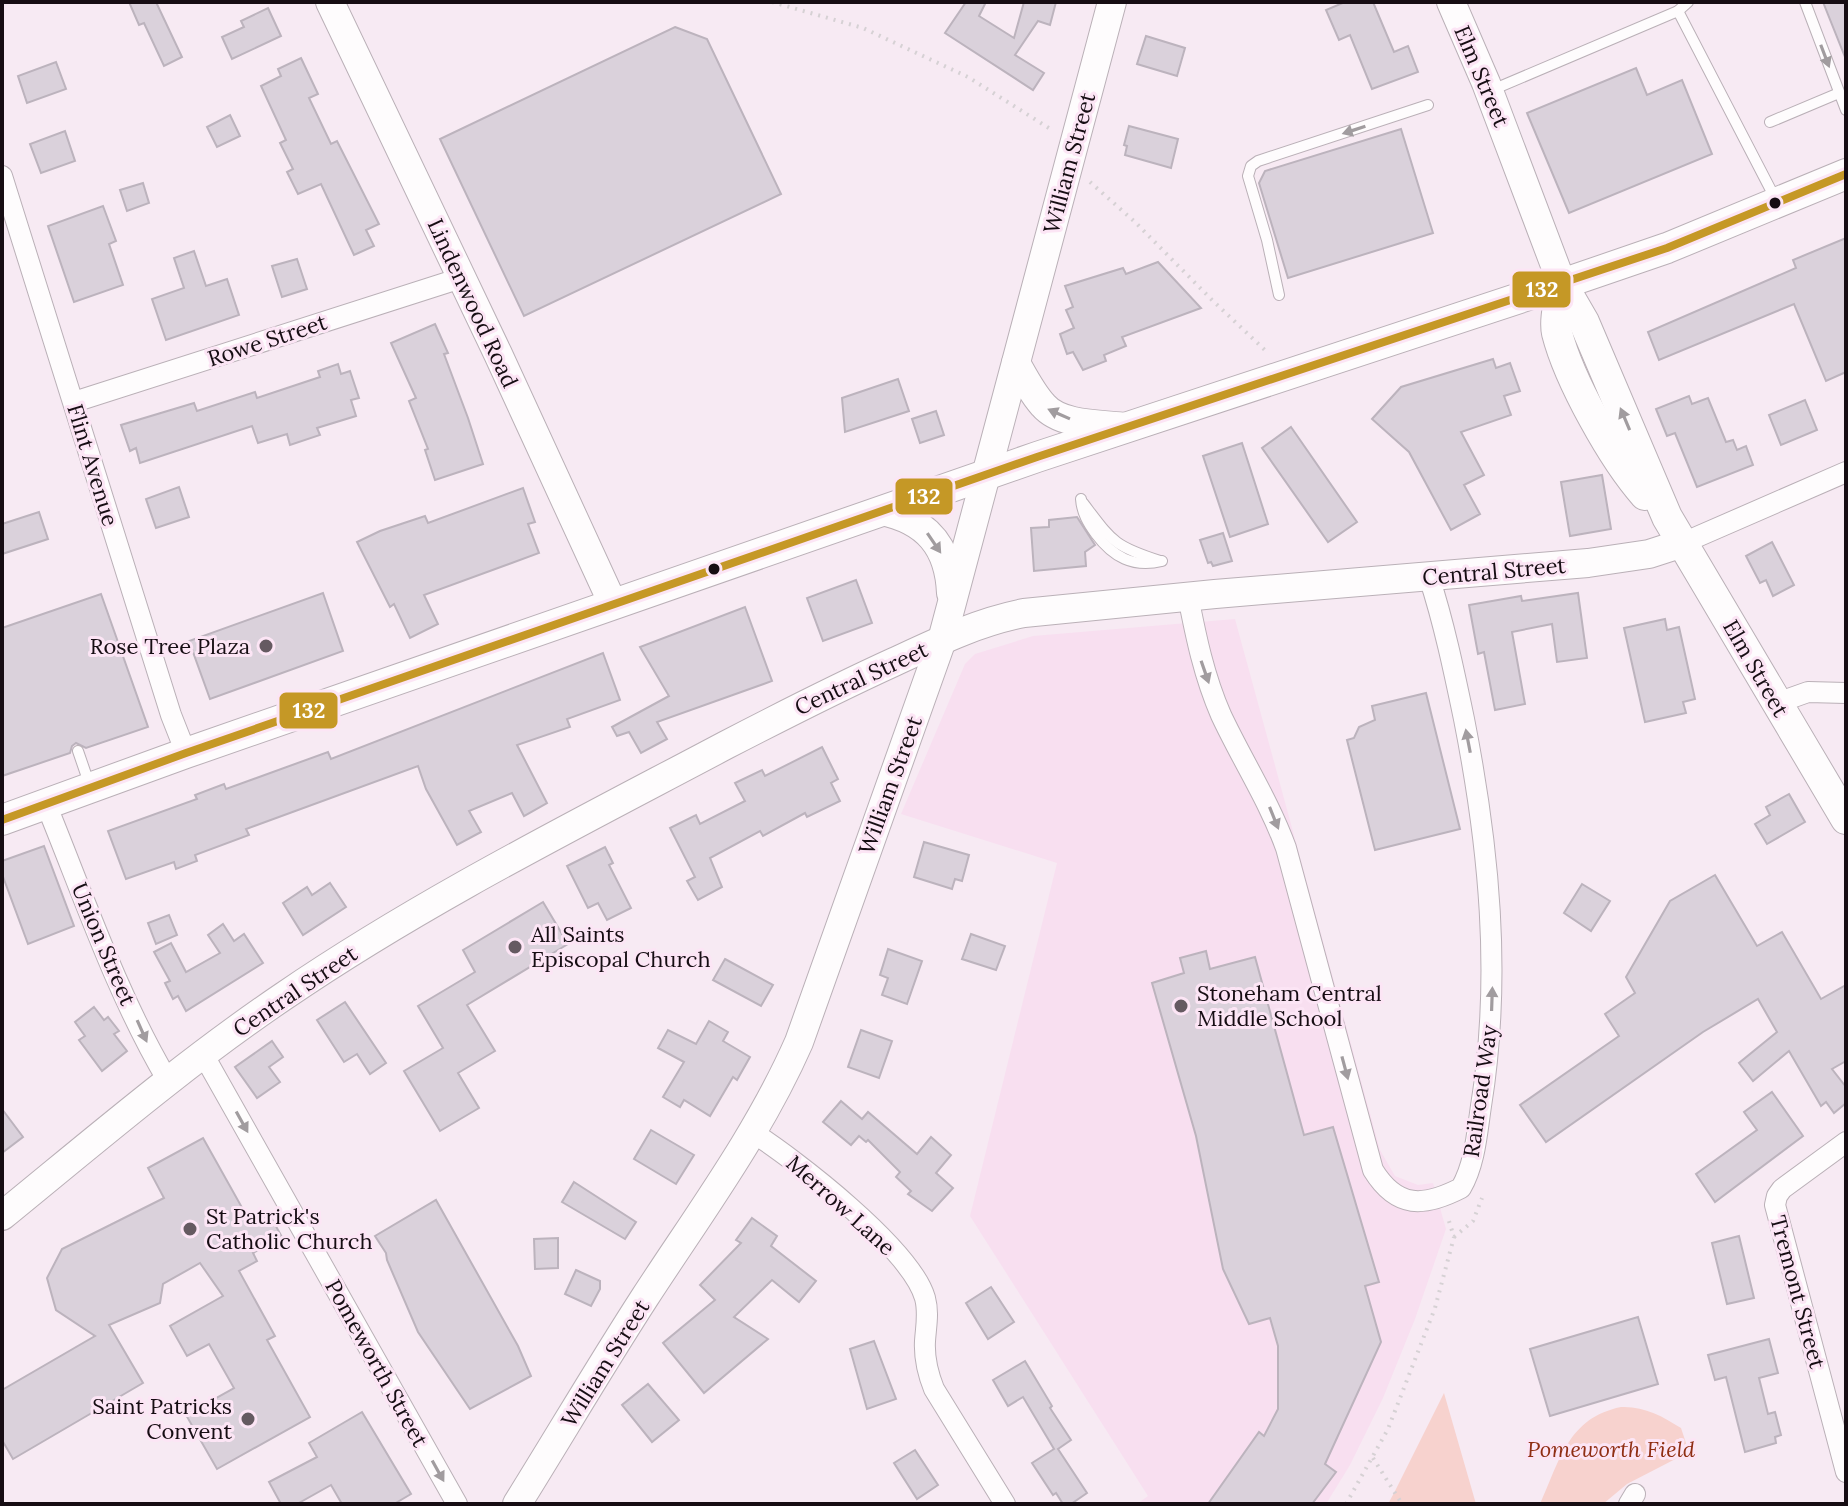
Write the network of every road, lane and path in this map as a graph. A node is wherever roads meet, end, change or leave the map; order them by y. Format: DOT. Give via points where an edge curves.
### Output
graph roads {
  1 [pos="330,2"];
  2 [pos="772,2"];
  3 [pos="1112,2"];
  4 [pos="1451,2"];
  5 [pos="1688,2"];
  6 [pos="1805,2"];
  7 [pos="1678,11"];
  8 [pos="1489,91"];
  9 [pos="1839,93"];
  10 [pos="1428,105"];
  11 [pos="1846,110"];
  12 [pos="1770,122"];
  13 [pos="1050,127"];
  14 [pos="1071,159"];
  15 [pos="1846,174"];
  16 [pos="2,176"];
  17 [pos="1777,202"];
  18 [pos="461,278"];
  19 [pos="1562,284"];
  20 [pos="1279,295"];
  21 [pos="1016,363"];
  22 [pos="1294,374"];
  23 [pos="74,402"];
  24 [pos="1126,427"];
  25 [pos="1846,472"];
  26 [pos="986,475"];
  27 [pos="1081,499"];
  28 [pos="881,511"];
  29 [pos="1683,543"];
  30 [pos="1162,561"];
  31 [pos="1429,577"];
  32 [pos="1188,596"];
  33 [pos="613,604"];
  34 [pos="952,604"];
  35 [pos="942,640"];
  36 [pos="1846,693"];
  37 [pos="1777,703"];
  38 [pos="78,751"];
  39 [pos="186,753"];
  40 [pos="91,788"];
  41 [pos="46,804"];
  42 [pos="1846,819"];
  43 [pos="2,820"];
  44 [pos="203,1054"];
  45 [pos="168,1081"];
  46 [pos="752,1132"];
  47 [pos="1846,1142"];
  48 [pos="2,1216"];
  49 [pos="1454,1237"];
  50 [pos="1373,1458"];
  51 [pos="1846,1472"];
  52 [pos="457,1504"];
  53 [pos="517,1504"];
  54 [pos="1005,1504"];
  55 [pos="1346,1504"];
  56 [pos="1402,1504"];
  1 -- 18 [label="street, Lindenwood Road"];
  2 -- 13 [label="path" via="863,28 968,77"];
  3 -- 14 [label="street, William Street"];
  4 -- 8 [label="street, Elm Street"];
  5 -- 7 [label="lane"];
  6 -- 9 [label="lane, one-way"];
  7 -- 8 [label="lane"];
  7 -- 17 [label="lane"];
  8 -- 19 [label="street, Elm Street"];
  9 -- 11 [label="lane"];
  9 -- 12 [label="lane"];
  10 -- 20 [label="lane, one-way" via="1251,166 1249,179"];
  14 -- 21 [label="street, William Street"];
  14 -- 22 [label="path" via="1246,334"];
  15 -- 17 [label="main road"];
  16 -- 23 [label="street, Flint Avenue"];
  17 -- 19 [label="main road"];
  18 -- 23 [label="street, Rowe Street"];
  18 -- 33 [label="street, Lindenwood Road"];
  19 -- 22 [label="main road"];
  19 -- 29 [label="main road, Elm Street"];
  24 -- 21 [label="street, one-way" via="1051,413"];
  21 -- 26 [label="street, William Street"];
  22 -- 24 [label="main road"];
  23 -- 39 [label="street, Flint Avenue"];
  24 -- 26 [label="main road"];
  25 -- 29 [label="street, Central Street"];
  26 -- 28 [label="main road"];
  26 -- 34 [label="street, William Street"];
  27 -- 30 [label="lane" via="1121,547"];
  28 -- 33 [label="main road"];
  28 -- 34 [label="street, one-way" via="911,520 937,543 950,578"];
  29 -- 31 [label="street, Central Street" via="1614,560"];
  29 -- 37 [label="main road, Elm Street"];
  31 -- 32 [label="street, Central Street"];
  32 -- 31 [label="street, Railroad Way, one-way" via="1198,650 1218,706 1286,848 1373,1170 1396,1196 1418,1203 1461,1188 1468,1174 1484,1087 1492,983 1492,918 1480,809"];
  32 -- 35 [label="street, Central Street" via="1024,613"];
  33 -- 39 [label="main road"];
  34 -- 35 [label="street, William Street"];
  35 -- 44 [label="street, Central Street" via="816,697 464,887 318,973"];
  35 -- 46 [label="street, William Street" via="799,1042"];
  36 -- 37 [label="street" via="1808,692"];
  37 -- 42 [label="main road, Elm Street"];
  38 -- 40 [label="lane"];
  39 -- 40 [label="main road"];
  40 -- 41 [label="main road"];
  41 -- 43 [label="main road"];
  41 -- 45 [label="street, Union Street, one-way" via="100,939"];
  44 -- 45 [label="street, Central Street"];
  44 -- 52 [label="street, Pomeworth Street, one-way"];
  45 -- 48 [label="street, Central Street"];
  46 -- 53 [label="street, William Street"];
  46 -- 54 [label="street, Merrow Lane" via="825,1187 914,1274 926,1305 928,1375"];
  47 -- 51 [label="street, Tremont Street" via="1782,1189 1775,1205"];
  49 -- 50 [label="path" via="1435,1308"];
  50 -- 55 [label="path"];
  50 -- 56 [label="path"];
}
